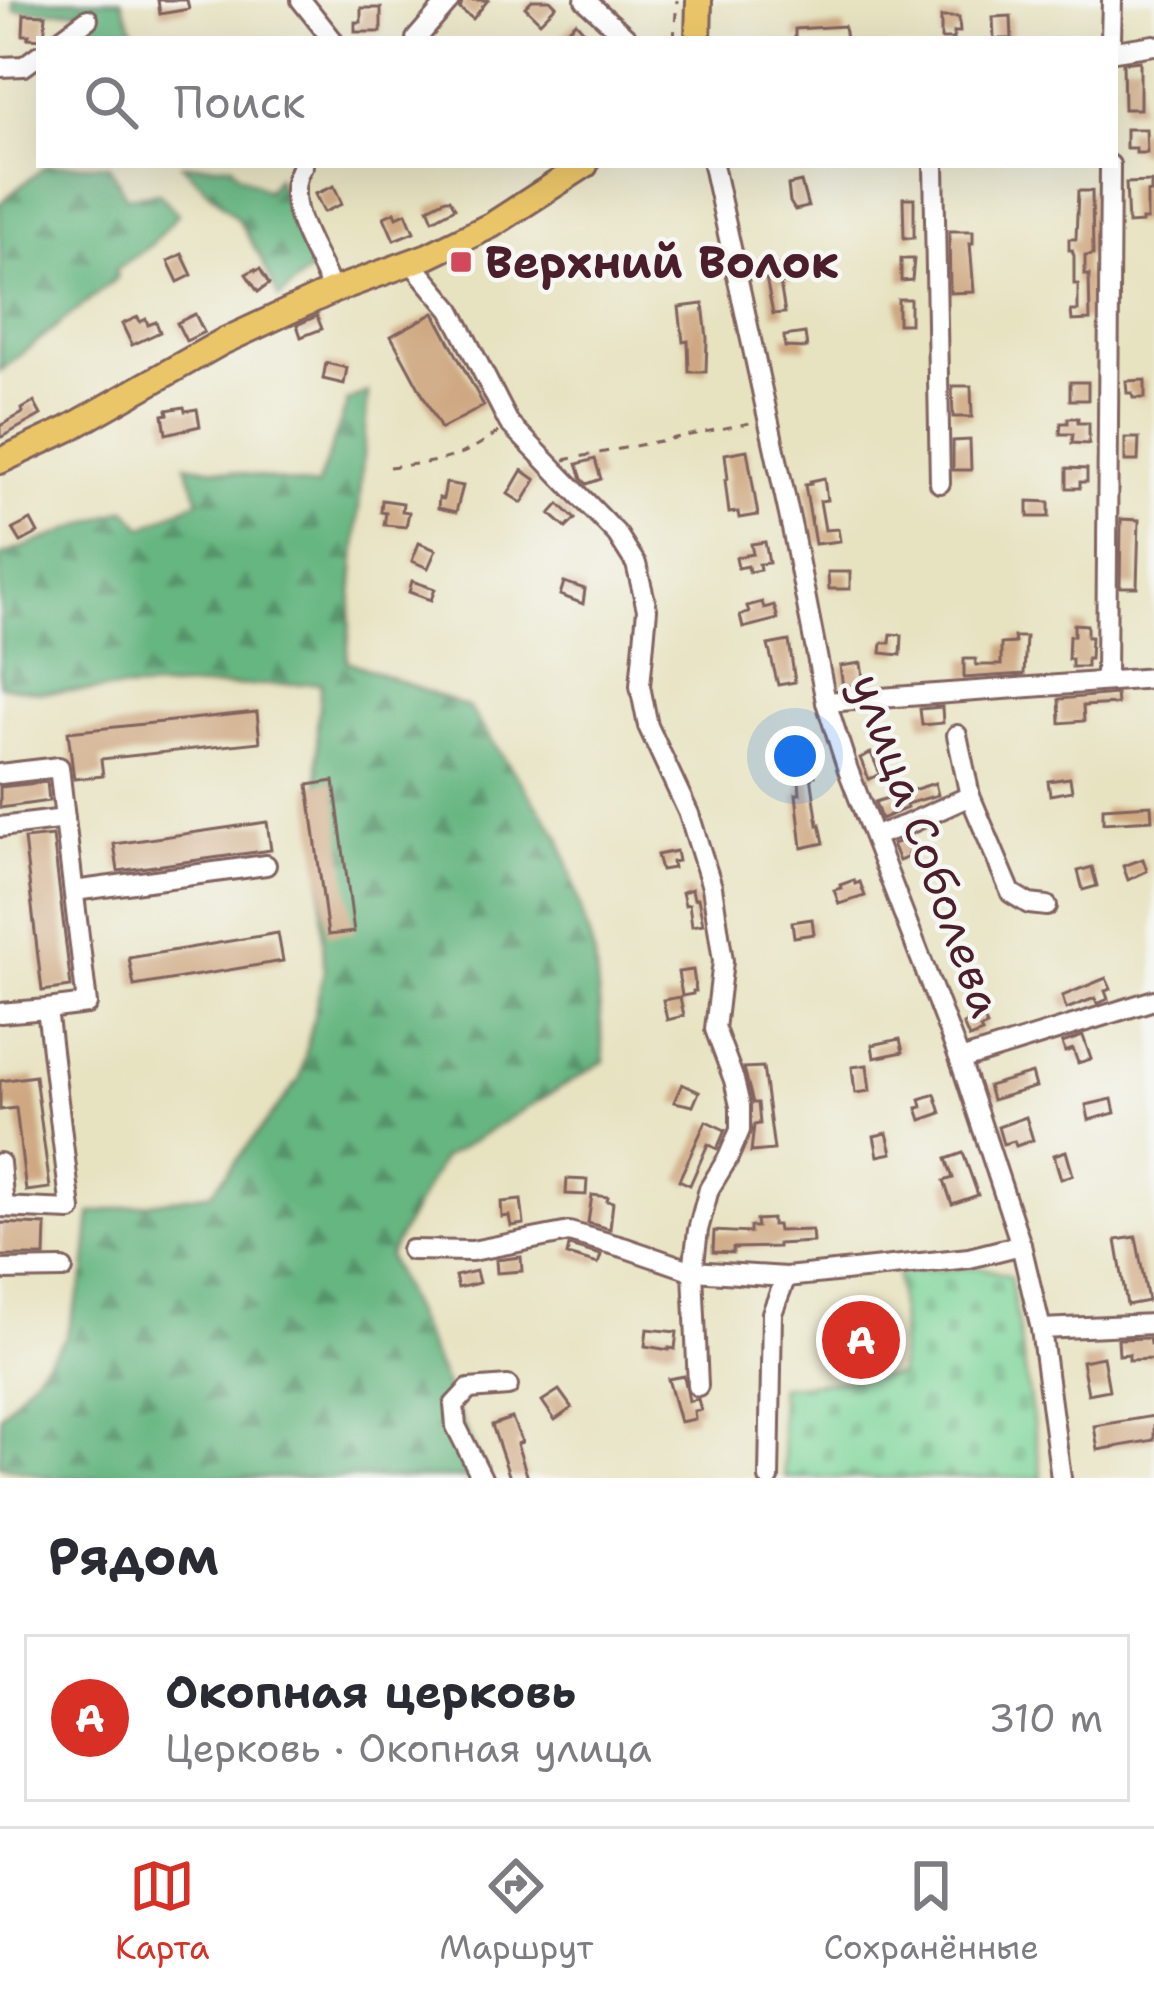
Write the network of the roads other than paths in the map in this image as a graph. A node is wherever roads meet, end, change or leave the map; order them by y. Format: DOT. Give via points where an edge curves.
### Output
graph roads {
  1 [pos="301,0"];
  2 [pos="450,0"];
  3 [pos="585,0"];
  4 [pos="699,0"];
  5 [pos="1112,0"];
  6 [pos="88,19"];
  7 [pos="65,36"];
  8 [pos="330,36"];
  9 [pos="419,36"];
  10 [pos="625,36"];
  11 [pos="698,36"];
  12 [pos="1111,36"];
  13 [pos="1154,45"];
  14 [pos="1118,51"];
  15 [pos="36,58"];
  16 [pos="0,67"];
  17 [pos="301,168"];
  18 [pos="580,168"];
  19 [pos="714,168"];
  20 [pos="934,168"];
  21 [pos="1110,168"];
  22 [pos="411,262"];
  23 [pos="332,291"];
  24 [pos="0,461"];
  25 [pos="940,483"];
  26 [pos="1154,678"];
  27 [pos="1106,680"];
  28 [pos="826,702"];
  29 [pos="957,735"];
  30 [pos="0,774"];
  31 [pos="970,796"];
  32 [pos="65,819"];
  33 [pos="0,827"];
  34 [pos="874,836"];
  35 [pos="266,865"];
  36 [pos="74,890"];
  37 [pos="1047,906"];
  38 [pos="1154,1000"];
  39 [pos="47,1009"];
  40 [pos="0,1013"];
  41 [pos="960,1060"];
  42 [pos="0,1162"];
  43 [pos="2,1207"];
  44 [pos="1021,1245"];
  45 [pos="412,1250"];
  46 [pos="63,1269"];
  47 [pos="0,1270"];
  48 [pos="692,1271"];
  49 [pos="786,1277"];
  50 [pos="1154,1324"];
  51 [pos="1041,1329"];
  52 [pos="508,1386"];
  53 [pos="698,1386"];
  54 [pos="482,1478"];
  55 [pos="770,1478"];
  56 [pos="1061,1478"];
  1 -- 8 [label="street"];
  2 -- 9 [label="street"];
  3 -- 10 [label="street"];
  4 -- 11 [label="main road"];
  5 -- 12 [label="street"];
  6 -- 7 [label="street"];
  13 -- 14 [label="street"];
  15 -- 16 [label="street"];
  17 -- 23 [label="street" via="294,194"];
  18 -- 22 [label="main road" via="492,225"];
  19 -- 28 [label="street, улица Соболева"];
  20 -- 25 [label="street"];
  21 -- 27 [label="street"];
  22 -- 23 [label="main road"];
  22 -- 48 [label="street" via="451,310 509,423 637,564 647,610 640,686 712,887 723,962 715,1029 740,1106 740,1130 709,1190"];
  23 -- 24 [label="main road"];
  26 -- 27 [label="street"];
  27 -- 28 [label="street"];
  28 -- 34 [label="street, улица Соболева"];
  29 -- 31 [label="street"];
  30 -- 32 [label="street" via="59,766"];
  31 -- 34 [label="street"];
  31 -- 37 [label="street" via="1011,893"];
  32 -- 33 [label="street"];
  32 -- 36 [label="street"];
  34 -- 41 [label="street, улица Соболева"];
  35 -- 36 [label="street"];
  36 -- 39 [label="street" via="87,1004"];
  38 -- 41 [label="street"];
  39 -- 40 [label="street"];
  39 -- 43 [label="street" via="71,1210"];
  41 -- 44 [label="street, улица Соболева"];
  42 -- 43 [label="street"];
  44 -- 49 [label="street"];
  44 -- 51 [label="street, улица Соболева"];
  45 -- 48 [label="street" via="472,1251 569,1232"];
  46 -- 47 [label="street"];
  48 -- 49 [label="street"];
  48 -- 53 [label="street"];
  49 -- 55 [label="street" via="772,1313"];
  50 -- 51 [label="street"];
  51 -- 56 [label="street, улица Соболева"];
  52 -- 54 [label="street" via="469,1389 454,1405"];
}
